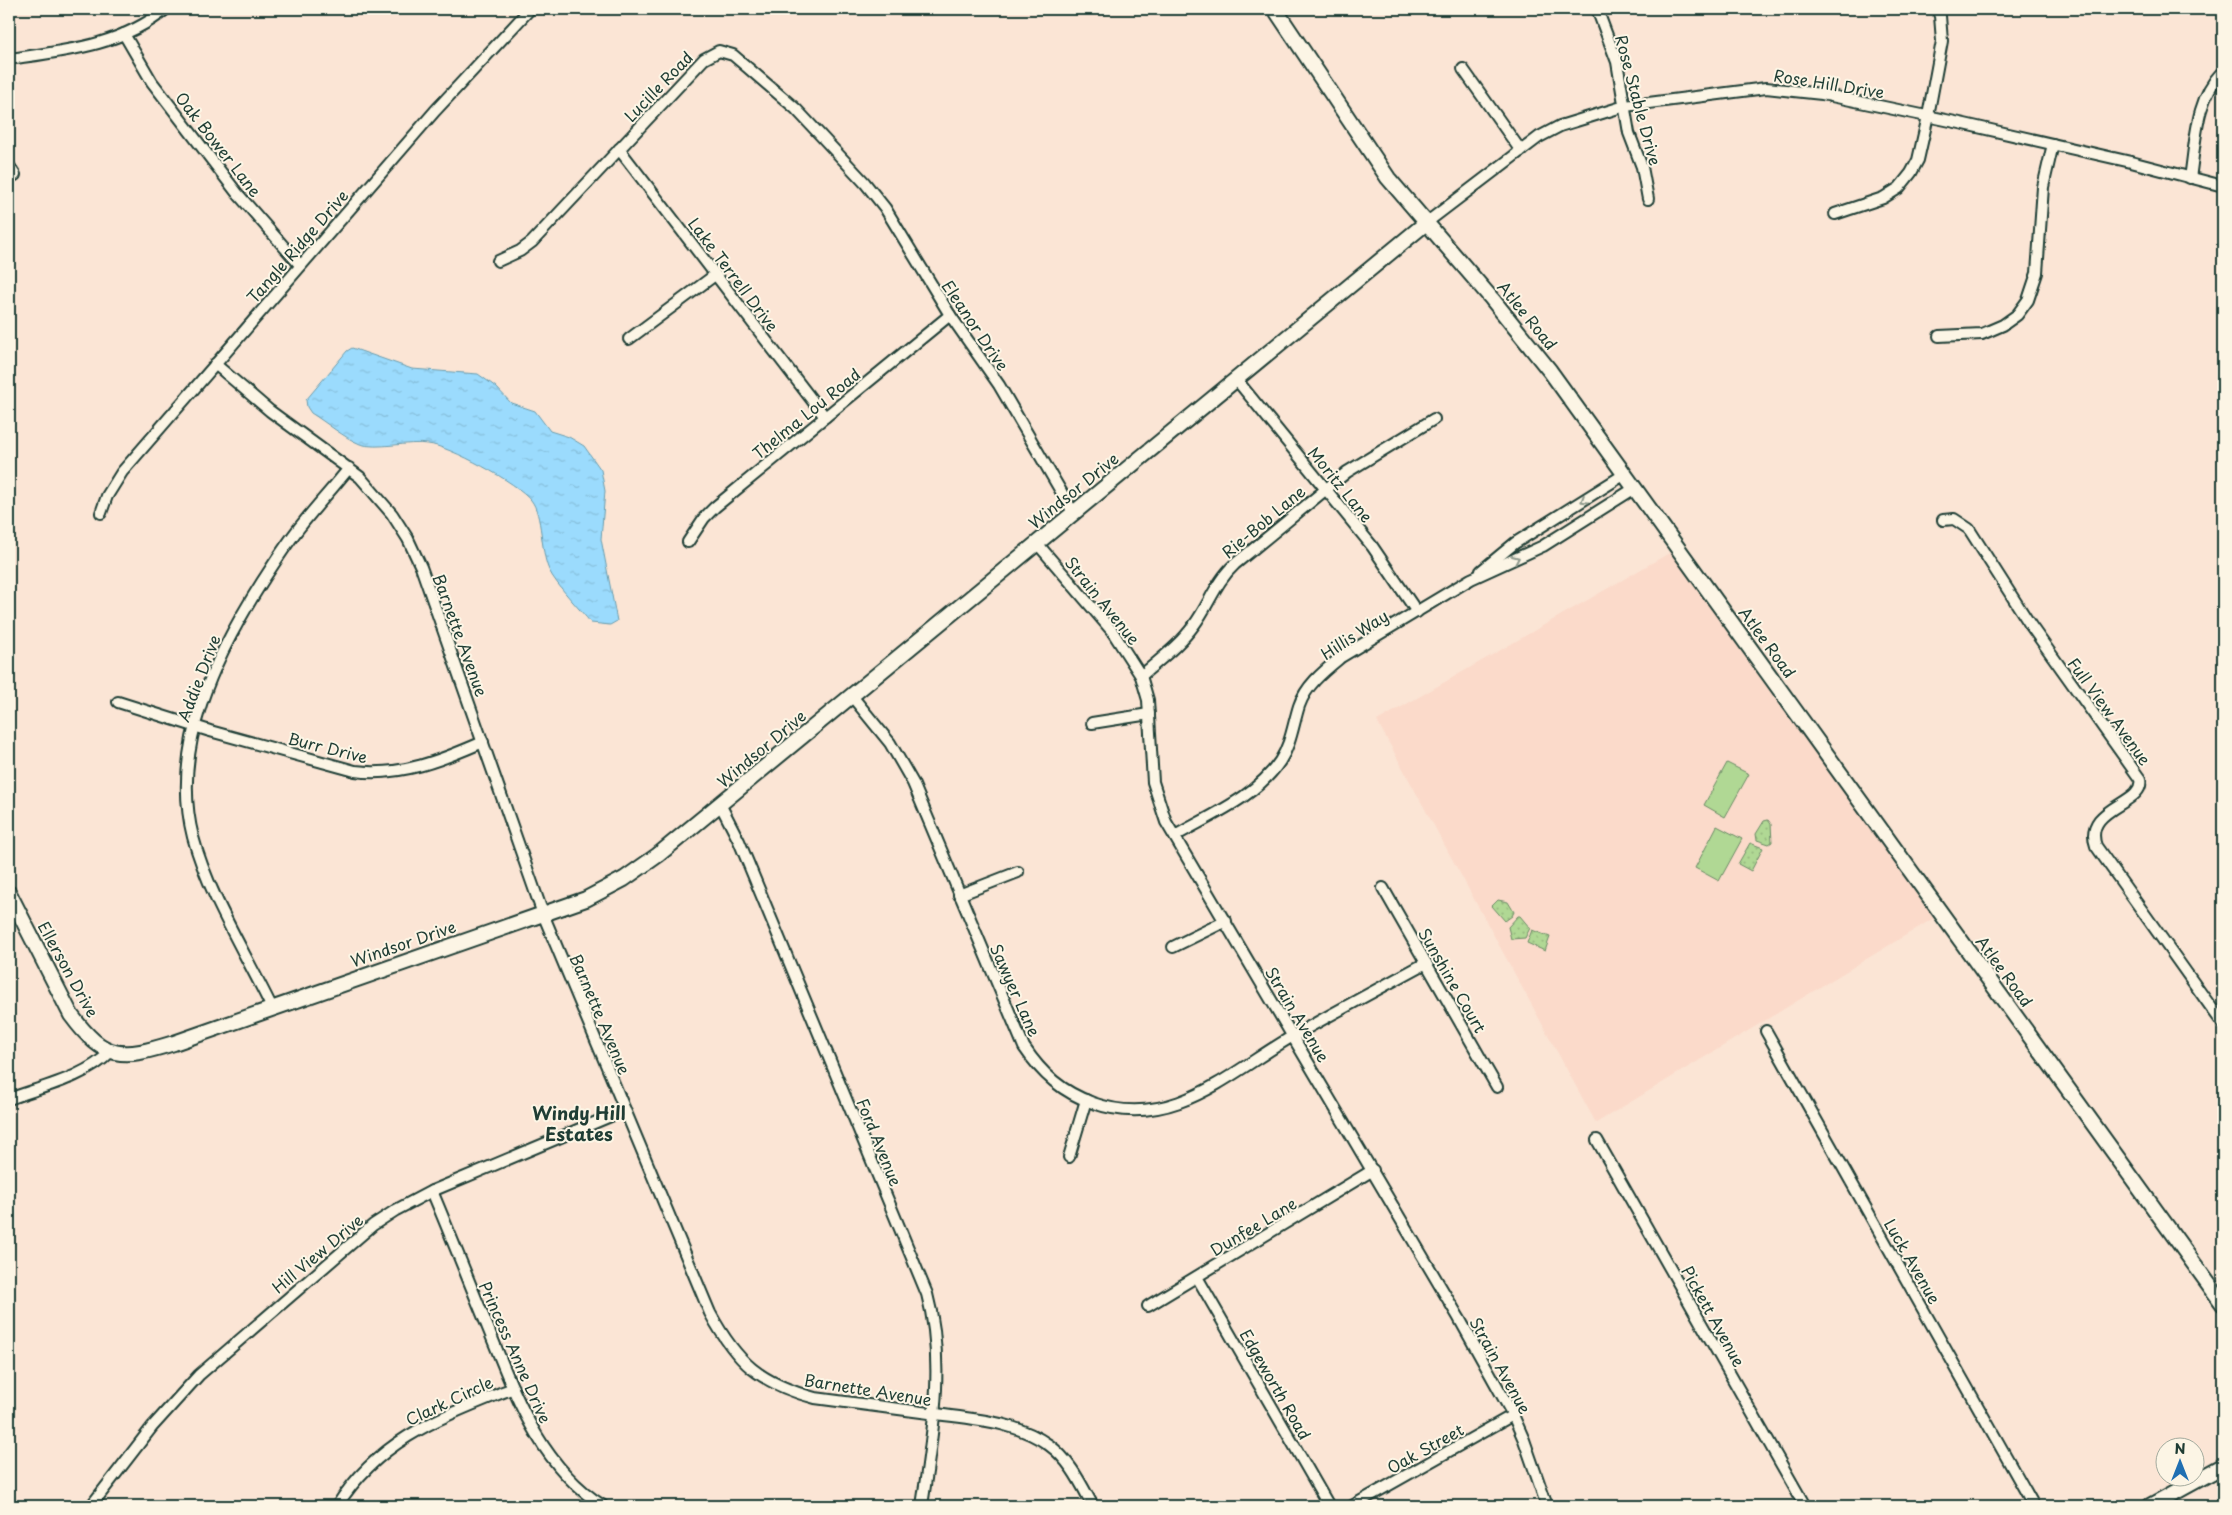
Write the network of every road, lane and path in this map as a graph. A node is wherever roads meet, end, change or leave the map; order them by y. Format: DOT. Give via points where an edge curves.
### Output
graph roads {
  1 [pos="166,9"];
  2 [pos="530,9"];
  3 [pos="1275,9"];
  4 [pos="1597,9"];
  5 [pos="1937,9"];
  6 [pos="124,34"];
  7 [pos="9,59"];
  8 [pos="1463,69"];
  9 [pos="2222,72"];
  10 [pos="1625,106"];
  11 [pos="1928,116"];
  12 [pos="2053,144"];
  13 [pos="619,149"];
  14 [pos="1521,151"];
  15 [pos="845,160"];
  16 [pos="9,166"];
  17 [pos="15,175"];
  18 [pos="2190,178"];
  19 [pos="2223,186"];
  20 [pos="1648,199"];
  21 [pos="1835,214"];
  22 [pos="1426,223"];
  23 [pos="498,261"];
  24 [pos="300,264"];
  25 [pos="715,275"];
  26 [pos="950,315"];
  27 [pos="1939,336"];
  28 [pos="629,339"];
  29 [pos="215,364"];
  30 [pos="1236,379"];
  31 [pos="825,417"];
  32 [pos="1434,418"];
  33 [pos="349,468"];
  34 [pos="1625,474"];
  35 [pos="1326,488"];
  36 [pos="1635,488"];
  37 [pos="1073,512"];
  38 [pos="101,513"];
  39 [pos="1943,520"];
  40 [pos="688,542"];
  41 [pos="1036,542"];
  42 [pos="1471,579"];
  43 [pos="1416,612"];
  44 [pos="1141,676"];
  45 [pos="851,695"];
  46 [pos="118,702"];
  47 [pos="1149,714"];
  48 [pos="1092,723"];
  49 [pos="194,726"];
  50 [pos="483,742"];
  51 [pos="720,804"];
  52 [pos="1175,836"];
  53 [pos="1018,872"];
  54 [pos="1383,888"];
  55 [pos="9,893"];
  56 [pos="959,895"];
  57 [pos="543,914"];
  58 [pos="1226,921"];
  59 [pos="1173,947"];
  60 [pos="1426,963"];
  61 [pos="272,1008"];
  62 [pos="2223,1024"];
  63 [pos="1766,1031"];
  64 [pos="1293,1036"];
  65 [pos="110,1052"];
  66 [pos="1497,1087"];
  67 [pos="9,1099"];
  68 [pos="1086,1100"];
  69 [pos="625,1110"];
  70 [pos="1597,1140"];
  71 [pos="1069,1157"];
  72 [pos="1374,1170"];
  73 [pos="432,1191"];
  74 [pos="1197,1278"];
  75 [pos="2223,1304"];
  76 [pos="1148,1306"];
  77 [pos="513,1388"];
  78 [pos="934,1414"];
  79 [pos="1513,1415"];
  80 [pos="2223,1466"];
  81 [pos="91,1506"];
  82 [pos="337,1506"];
  83 [pos="603,1506"];
  84 [pos="922,1506"];
  85 [pos="1093,1506"];
  86 [pos="1329,1506"];
  87 [pos="1352,1506"];
  88 [pos="1548,1506"];
  89 [pos="1805,1506"];
  90 [pos="2034,1506"];
  91 [pos="2150,1506"];
  1 -- 6 [label="street"];
  2 -- 24 [label="street, Tangle Ridge Drive" via="434,111"];
  3 -- 22 [label="street, Atlee Road" via="1388,178"];
  4 -- 10 [label="street, Rose Stable Drive" via="1617,62"];
  5 -- 11 [label="street" via="1942,41"];
  6 -- 7 [label="street" via="76,49"];
  6 -- 24 [label="street, Oak Bower Lane" via="152,82 237,193"];
  8 -- 14 [label="street"];
  9 -- 18 [label="street" via="2213,81 2201,106"];
  10 -- 11 [label="street, Rose Hill Drive" via="1766,88 1822,94"];
  10 -- 14 [label="street, Rose Hill Drive" via="1560,126"];
  10 -- 20 [label="street, Rose Stable Drive" via="1629,133 1642,167"];
  11 -- 12 [label="street, Rose Hill Drive"];
  11 -- 21 [label="street" via="1918,160 1899,188 1883,198"];
  12 -- 18 [label="street, Rose Hill Drive"];
  12 -- 27 [label="street" via="2043,187 2037,273 2028,300 2017,315 1982,334"];
  13 -- 15 [label="street, Lucille Road" via="704,59 712,53 726,52 733,54 796,109"];
  13 -- 23 [label="street, Lucille Road" via="532,242"];
  13 -- 25 [label="street, Lake Terrell Drive"];
  14 -- 22 [label="street, Rose Hill Drive"];
  15 -- 26 [label="street, Eleanor Drive" via="885,208"];
  16 -- 17 [label="street"];
  18 -- 19 [label="street, Rose Hill Drive"];
  22 -- 30 [label="street, Windsor Drive"];
  22 -- 34 [label="street, Atlee Road" via="1550,371"];
  24 -- 29 [label="street, Tangle Ridge Drive"];
  25 -- 28 [label="street"];
  25 -- 31 [label="street, Lake Terrell Drive"];
  26 -- 31 [label="street, Thelma Lou Road"];
  26 -- 37 [label="street, Eleanor Drive" via="999,385"];
  29 -- 33 [label="street, Barnette Avenue" via="270,411"];
  29 -- 38 [label="street, Tangle Ridge Drive" via="122,472"];
  30 -- 35 [label="street, Moritz Lane"];
  30 -- 37 [label="street, Windsor Drive"];
  31 -- 40 [label="street, Thelma Lou Road" via="715,507"];
  32 -- 35 [label="street, Rie-Bob Lane"];
  33 -- 49 [label="street, Addie Drive" via="302,524 253,596 218,663"];
  33 -- 50 [label="street, Barnette Avenue" via="377,495 408,540 421,567"];
  34 -- 36 [label="street, Atlee Road"];
  34 -- 42 [label="street, Hillis Way, one-way" via="1515,543"];
  35 -- 43 [label="street, Moritz Lane" via="1372,546"];
  35 -- 44 [label="street, Rie-Bob Lane" via="1228,570 1193,627"];
  42 -- 36 [label="street, Hillis Way, one-way" via="1543,546"];
  36 -- 75 [label="street, Atlee Road"];
  37 -- 41 [label="street, Windsor Drive"];
  39 -- 62 [label="street, Full View Avenue" via="1954,519 1969,529 2031,626 2140,779 2138,792 2101,817 2094,828 2093,839"];
  41 -- 44 [label="street, Strain Avenue" via="1112,631"];
  41 -- 45 [label="street, Windsor Drive"];
  42 -- 43 [label="street, Hillis Way"];
  43 -- 52 [label="street, Hillis Way" via="1324,670 1305,693 1288,745 1272,772 1239,799"];
  44 -- 47 [label="street, Strain Avenue"];
  45 -- 51 [label="street, Windsor Drive"];
  45 -- 56 [label="street, Sawyer Lane" via="901,760"];
  46 -- 49 [label="street, Burr Drive"];
  47 -- 48 [label="street"];
  47 -- 52 [label="street, Strain Avenue" via="1153,782 1158,802"];
  49 -- 50 [label="street, Burr Drive" via="372,773 405,770"];
  49 -- 61 [label="street, Addie Drive" via="187,790 193,836 210,886"];
  50 -- 57 [label="street, Barnette Avenue"];
  51 -- 57 [label="street, Windsor Drive" via="624,879 586,899"];
  51 -- 78 [label="street, Ford Avenue" via="739,841 927,1294 937,1344"];
  52 -- 58 [label="street, Strain Avenue"];
  53 -- 56 [label="street"];
  54 -- 60 [label="street, Sunshine Court"];
  55 -- 65 [label="street, Ellerson Drive" via="71,1015 94,1043"];
  56 -- 68 [label="street, Sawyer Lane" via="1024,1047 1056,1085"];
  57 -- 61 [label="street, Windsor Drive"];
  57 -- 69 [label="street, Barnette Avenue"];
  58 -- 59 [label="street"];
  58 -- 64 [label="street, Strain Avenue"];
  60 -- 64 [label="street, Sawyer Lane"];
  60 -- 66 [label="street, Sunshine Court"];
  61 -- 65 [label="street, Windsor Drive" via="147,1051 130,1054"];
  63 -- 90 [label="street, Luck Avenue"];
  64 -- 68 [label="street, Sawyer Lane" via="1181,1103 1137,1112"];
  64 -- 72 [label="street, Strain Avenue"];
  65 -- 67 [label="street" via="90,1068"];
  68 -- 71 [label="street"];
  69 -- 73 [label="street, Hill View Drive"];
  69 -- 78 [label="street, Barnette Avenue" via="710,1313 720,1332 744,1362 775,1384 815,1398"];
  70 -- 89 [label="street, Pickett Avenue"];
  72 -- 74 [label="street, Dunfee Lane"];
  72 -- 79 [label="street, Strain Avenue"];
  73 -- 77 [label="street, Princess Anne Drive"];
  73 -- 81 [label="street, Hill View Drive" via="373,1225 199,1375 152,1427"];
  74 -- 76 [label="street, Dunfee Lane"];
  74 -- 86 [label="street, Edgeworth Road"];
  77 -- 82 [label="street, Clark Circle" via="408,1435 370,1464"];
  77 -- 83 [label="street, Princess Anne Drive" via="544,1449 574,1483"];
  78 -- 84 [label="street, Ford Avenue"];
  78 -- 85 [label="street, Barnette Avenue" via="1006,1425 1037,1437 1062,1457"];
  79 -- 87 [label="street, Oak Street"];
  79 -- 88 [label="street, Strain Avenue"];
  80 -- 91 [label="street"];
}
